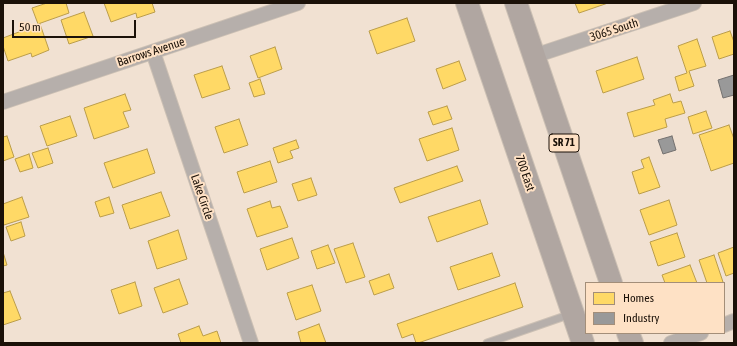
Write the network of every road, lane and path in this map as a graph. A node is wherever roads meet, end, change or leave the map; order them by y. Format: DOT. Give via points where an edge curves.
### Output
graph roads {
  1 [pos="298,3"];
  2 [pos="467,3"];
  3 [pos="516,3"];
  4 [pos="694,3"];
  5 [pos="153,52"];
  6 [pos="534,56"];
  7 [pos="3,102"];
  8 [pos="611,282"];
  9 [pos="573,313"];
  10 [pos="697,334"];
  11 [pos="251,343"];
  12 [pos="487,343"];
  13 [pos="583,343"];
  14 [pos="672,343"];
  1 -- 5 [label="street, Barrows Avenue"];
  2 -- 9 [label="main road, 700 East"];
  3 -- 6 [label="main road, SR 71"];
  4 -- 6 [label="street, 3065 South"];
  5 -- 7 [label="street, Barrows Avenue"];
  5 -- 11 [label="street, Lake Circle"];
  6 -- 8 [label="main road, SR 71"];
  9 -- 12 [label="lane"];
  9 -- 13 [label="main road, 700 East"];
  10 -- 14 [label="street"];
}
